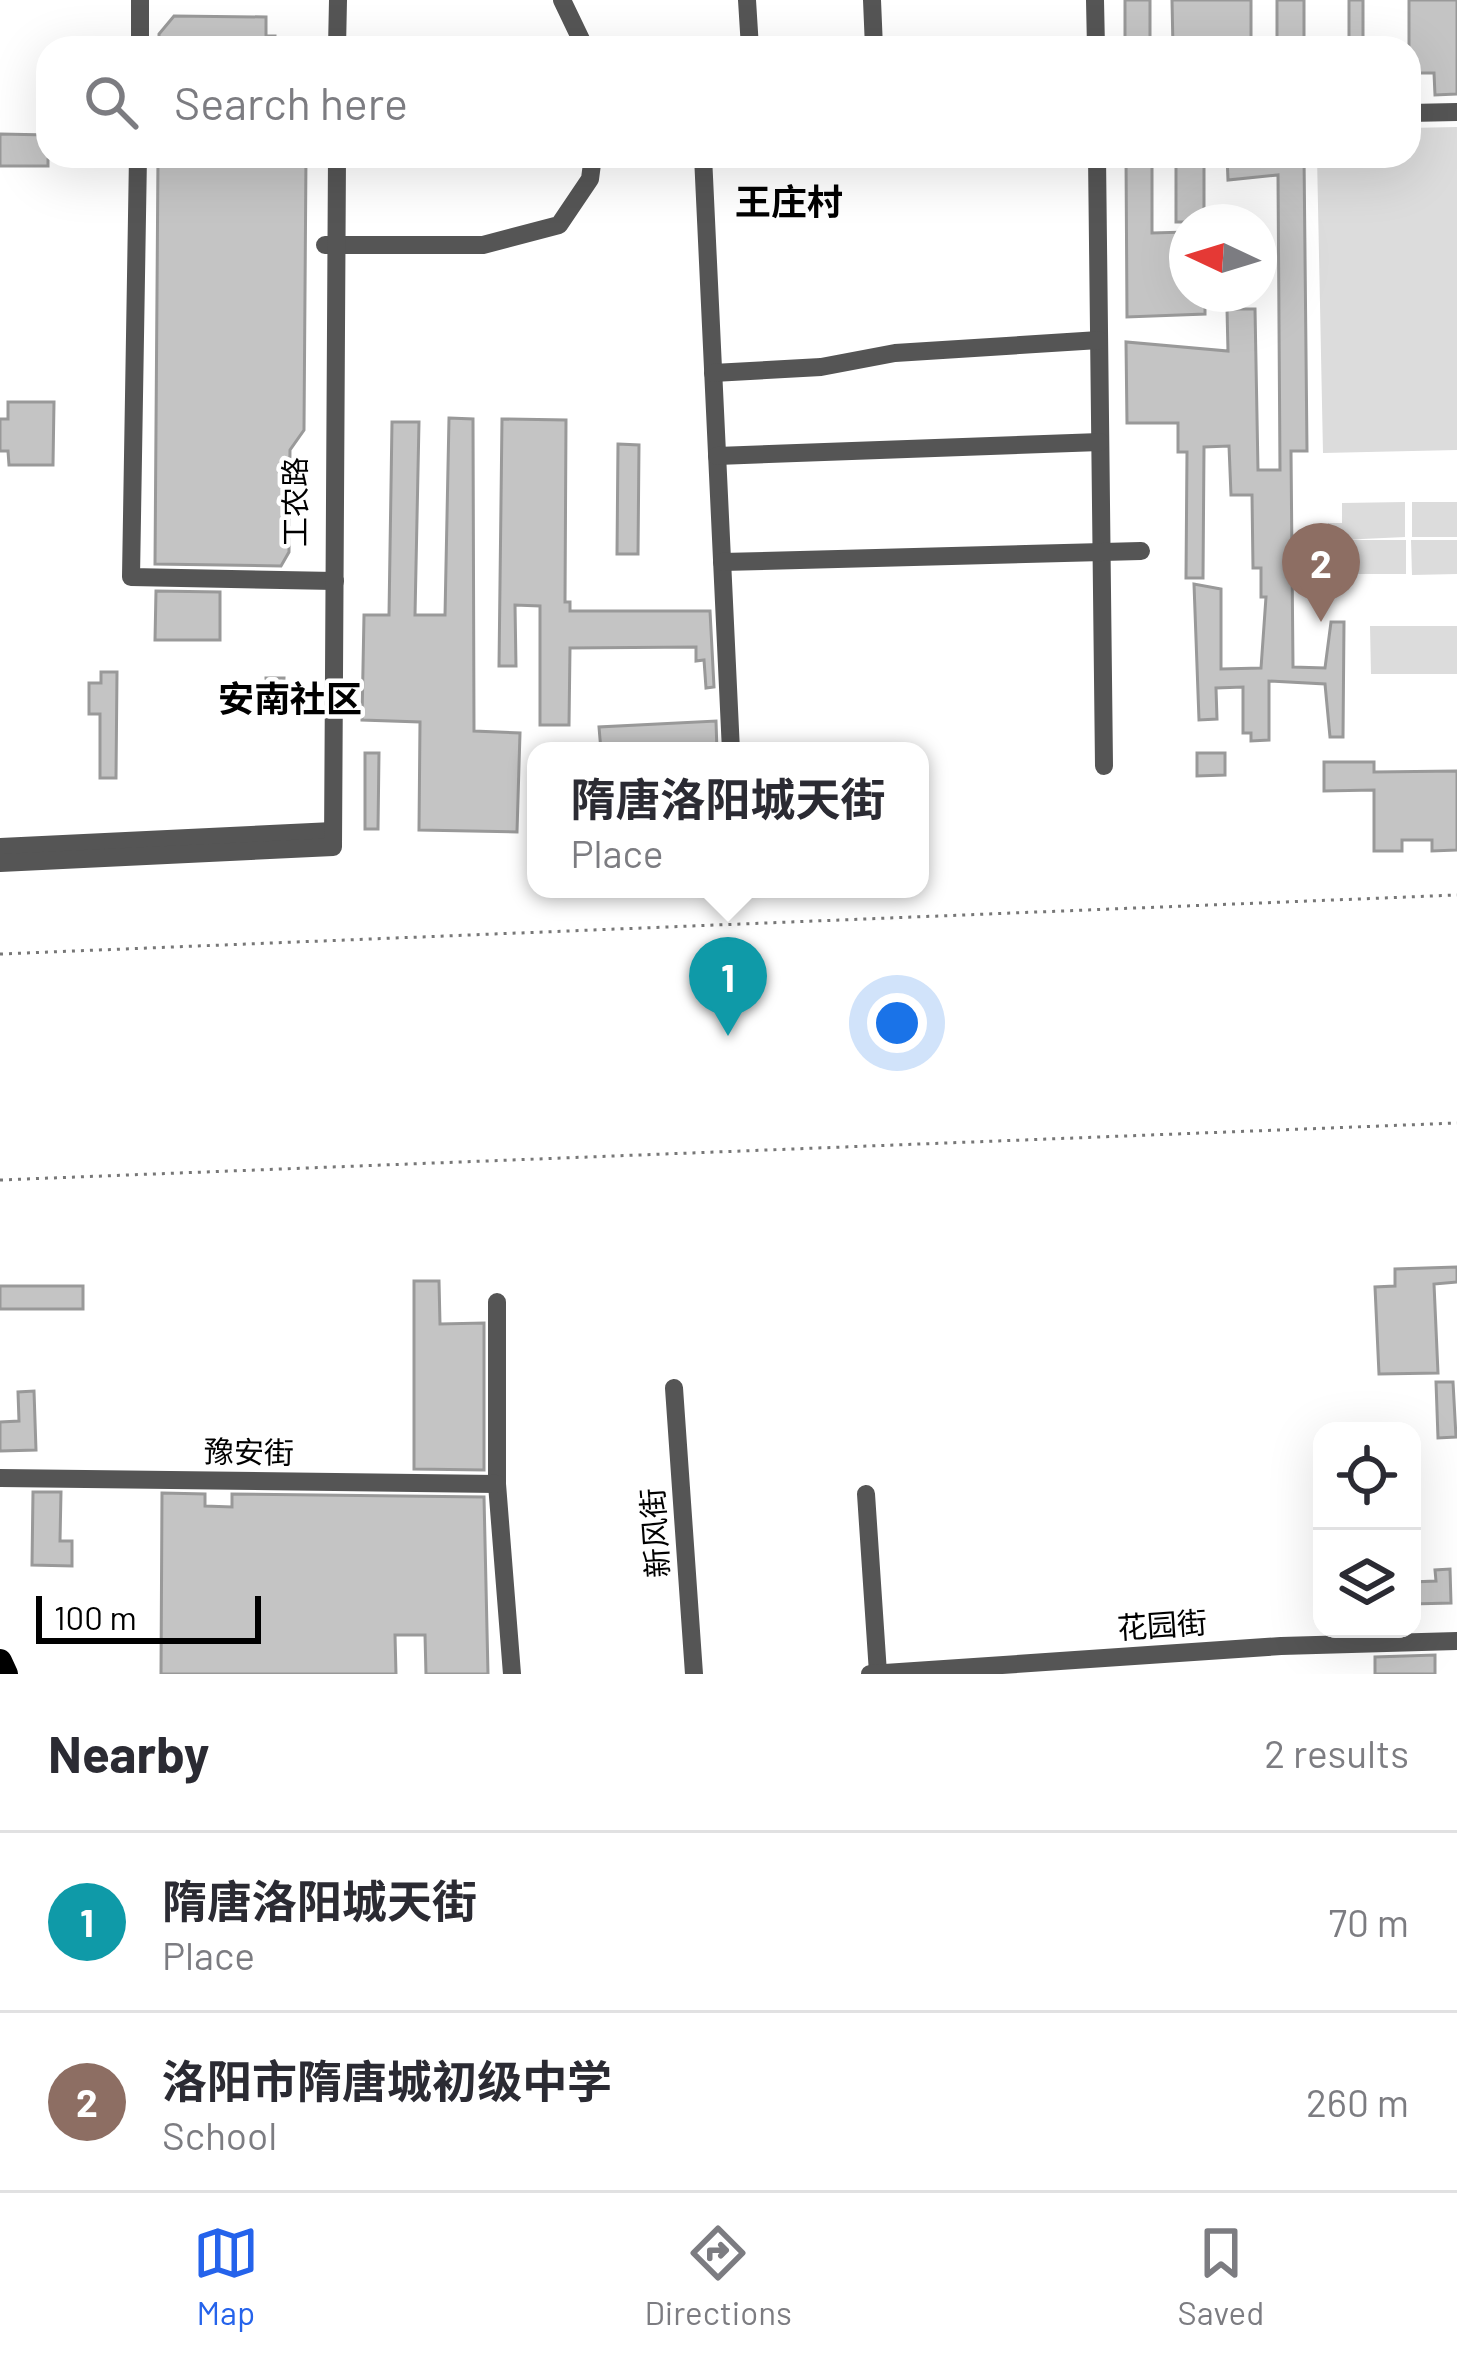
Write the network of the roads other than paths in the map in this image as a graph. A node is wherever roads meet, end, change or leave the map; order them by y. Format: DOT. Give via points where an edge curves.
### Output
graph roads {
  1 [pos="140,0"];
  2 [pos="326,0"];
  3 [pos="338,0"];
  4 [pos="562,0"];
  5 [pos="747,0"];
  6 [pos="872,0"];
  7 [pos="1095,0"];
  8 [pos="140,36"];
  9 [pos="326,36"];
  10 [pos="338,36"];
  11 [pos="580,36"];
  12 [pos="749,36"];
  13 [pos="874,36"];
  14 [pos="1096,36"];
  15 [pos="1457,112"];
  16 [pos="1421,113"];
  17 [pos="138,168"];
  18 [pos="327,168"];
  19 [pos="336,168"];
  20 [pos="591,168"];
  21 [pos="704,168"];
  22 [pos="1097,168"];
  23 [pos="331,244"];
  24 [pos="1099,340"];
  25 [pos="713,373"];
  26 [pos="1100,442"];
  27 [pos="717,456"];
  28 [pos="1141,551"];
  29 [pos="1101,552"];
  30 [pos="722,562"];
  31 [pos="329,580"];
  32 [pos="731,742"];
  33 [pos="1103,766"];
  34 [pos="328,839"];
  35 [pos="0,847"];
  36 [pos="0,863"];
  37 [pos="497,1302"];
  38 [pos="674,1388"];
  39 [pos="0,1478"];
  40 [pos="497,1484"];
  41 [pos="866,1494"];
  42 [pos="1457,1641"];
  43 [pos="0,1661"];
  44 [pos="6,1674"];
  45 [pos="512,1674"];
  46 [pos="694,1674"];
  47 [pos="874,1674"];
  1 -- 8 [label="street"];
  2 -- 9 [label="street"];
  3 -- 10 [label="street"];
  4 -- 11 [label="street"];
  5 -- 12 [label="street"];
  6 -- 13 [label="street"];
  7 -- 14 [label="street"];
  15 -- 16 [label="street"];
  17 -- 31 [label="street" via="131,577"];
  18 -- 23 [label="street, 工农路"];
  19 -- 23 [label="street, 工农路"];
  20 -- 23 [label="street" via="559,225 483,244"];
  21 -- 25 [label="street"];
  22 -- 24 [label="street"];
  23 -- 31 [label="street, 工农路"];
  24 -- 25 [label="street"];
  24 -- 26 [label="street"];
  25 -- 27 [label="street"];
  26 -- 27 [label="street"];
  26 -- 29 [label="street"];
  27 -- 30 [label="street"];
  28 -- 29 [label="street"];
  29 -- 30 [label="street"];
  29 -- 33 [label="street"];
  30 -- 32 [label="street"];
  31 -- 34 [label="street, 工农路"];
  34 -- 35 [label="street"];
  34 -- 36 [label="street"];
  37 -- 40 [label="street"];
  38 -- 46 [label="street, 新风街"];
  39 -- 40 [label="street, 豫安街"];
  40 -- 45 [label="street"];
  41 -- 47 [label="street"];
  42 -- 47 [label="street, 花园街"];
  43 -- 44 [label="main road"];
}
